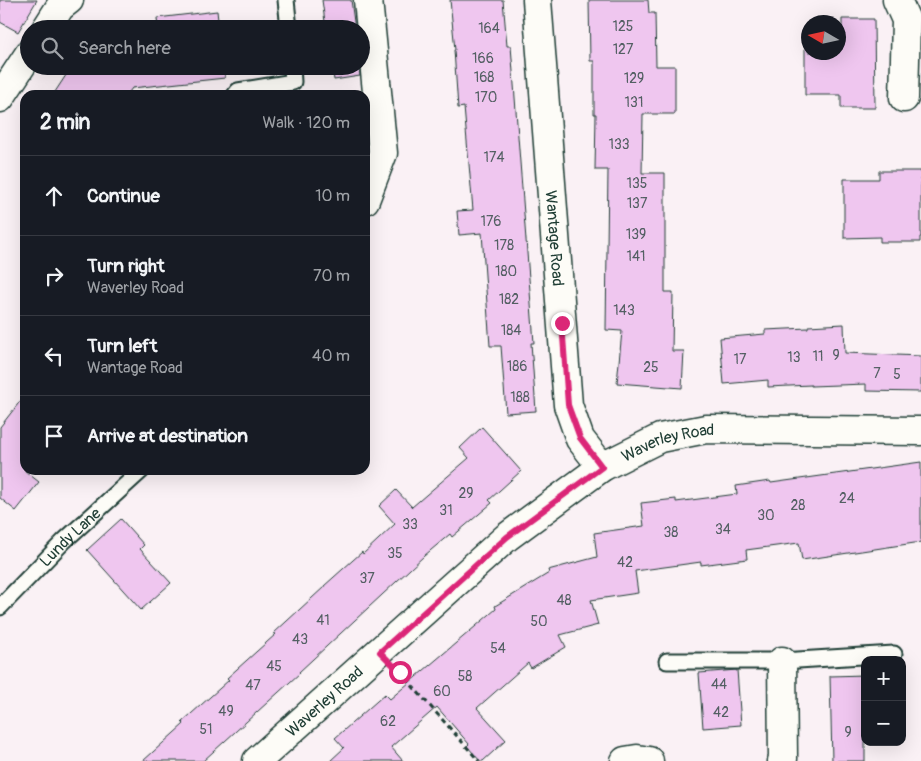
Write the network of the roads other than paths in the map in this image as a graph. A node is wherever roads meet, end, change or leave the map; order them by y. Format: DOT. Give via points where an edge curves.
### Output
graph roads {
  1 [pos="68,0"];
  2 [pos="286,0"];
  3 [pos="368,0"];
  4 [pos="537,0"];
  5 [pos="897,0"];
  6 [pos="52,20"];
  7 [pos="288,20"];
  8 [pos="370,20"];
  9 [pos="370,22"];
  10 [pos="20,68"];
  11 [pos="293,75"];
  12 [pos="244,90"];
  13 [pos="0,98"];
  14 [pos="904,98"];
  15 [pos="370,198"];
  16 [pos="921,431"];
  17 [pos="602,467"];
  18 [pos="137,475"];
  19 [pos="0,607"];
  20 [pos="894,654"];
  21 [pos="667,661"];
  22 [pos="782,661"];
  23 [pos="257,761"];
  24 [pos="625,761"];
  25 [pos="649,761"];
  26 [pos="782,761"];
  1 -- 6 [label="street"];
  2 -- 7 [label="lane"];
  3 -- 8 [label="street"];
  4 -- 17 [label="street, Wantage Road" via="568,405 580,438"];
  5 -- 14 [label="street" via="906,20"];
  9 -- 15 [label="street" via="382,153"];
  10 -- 13 [label="street"];
  11 -- 12 [label="lane" via="293,82"];
  16 -- 17 [label="street, Waverley Road" via="706,429 660,438"];
  17 -- 23 [label="street, Waverley Road" via="507,537"];
  18 -- 19 [label="lane, Lundy Lane" via="64,541"];
  20 -- 22 [label="lane"];
  21 -- 22 [label="lane"];
  22 -- 26 [label="street"];
  24 -- 25 [label="street"];
}
